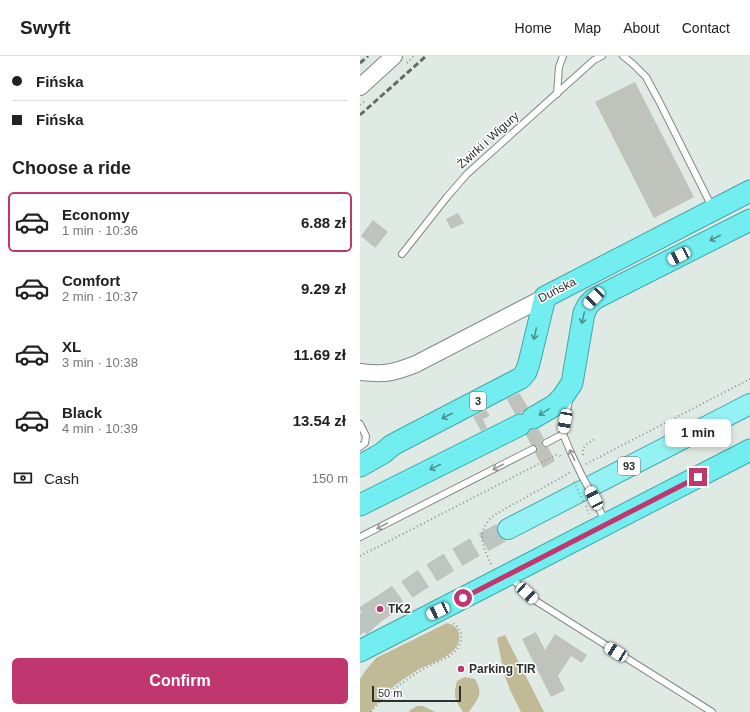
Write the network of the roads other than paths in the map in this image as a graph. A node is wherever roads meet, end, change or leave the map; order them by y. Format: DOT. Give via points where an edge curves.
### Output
graph roads {
  1 [pos="394,56"];
  2 [pos="563,56"];
  3 [pos="602,56"];
  4 [pos="622,56"];
  5 [pos="360,87"];
  6 [pos="557,94"];
  7 [pos="750,191"];
  8 [pos="713,210"];
  9 [pos="750,220"];
  10 [pos="402,254"];
  11 [pos="544,296"];
  12 [pos="360,372"];
  13 [pos="572,383"];
  14 [pos="750,404"];
  15 [pos="360,424"];
  16 [pos="563,434"];
  17 [pos="546,443"];
  18 [pos="360,447"];
  19 [pos="533,449"];
  20 [pos="750,450"];
  21 [pos="360,466"];
  22 [pos="360,505"];
  23 [pos="607,524"];
  24 [pos="508,529"];
  25 [pos="360,537"];
  26 [pos="508,575"];
  27 [pos="360,651"];
  28 [pos="712,712"];
  1 -- 5 [label="street"];
  2 -- 6 [label="lane" via="559,67"];
  3 -- 6 [label="lane, Żwirki i Wigury" via="594,60"];
  4 -- 8 [label="lane" via="646,77"];
  6 -- 10 [label="lane, Żwirki i Wigury" via="467,174"];
  7 -- 8 [label="highway, Duńska"];
  8 -- 11 [label="highway, Duńska"];
  9 -- 13 [label="highway, one-way" via="594,298 584,313"];
  11 -- 12 [label="street, Duńska" via="400,371 378,374"];
  11 -- 21 [label="highway, 3, one-way" via="529,363 521,378 398,442"];
  13 -- 16 [label="lane"];
  13 -- 22 [label="highway, one-way" via="555,405 527,422"];
  14 -- 24 [label="main road, 93"];
  15 -- 18 [label="lane" via="366,436 365,443"];
  16 -- 17 [label="lane"];
  23 -- 16 [label="lane, one-way, bridge"];
  19 -- 25 [label="lane, one-way"];
  20 -- 23 [label="highway"];
  23 -- 26 [label="highway"];
  26 -- 27 [label="highway"];
  26 -- 28 [label="lane" via="536,601"];
}
